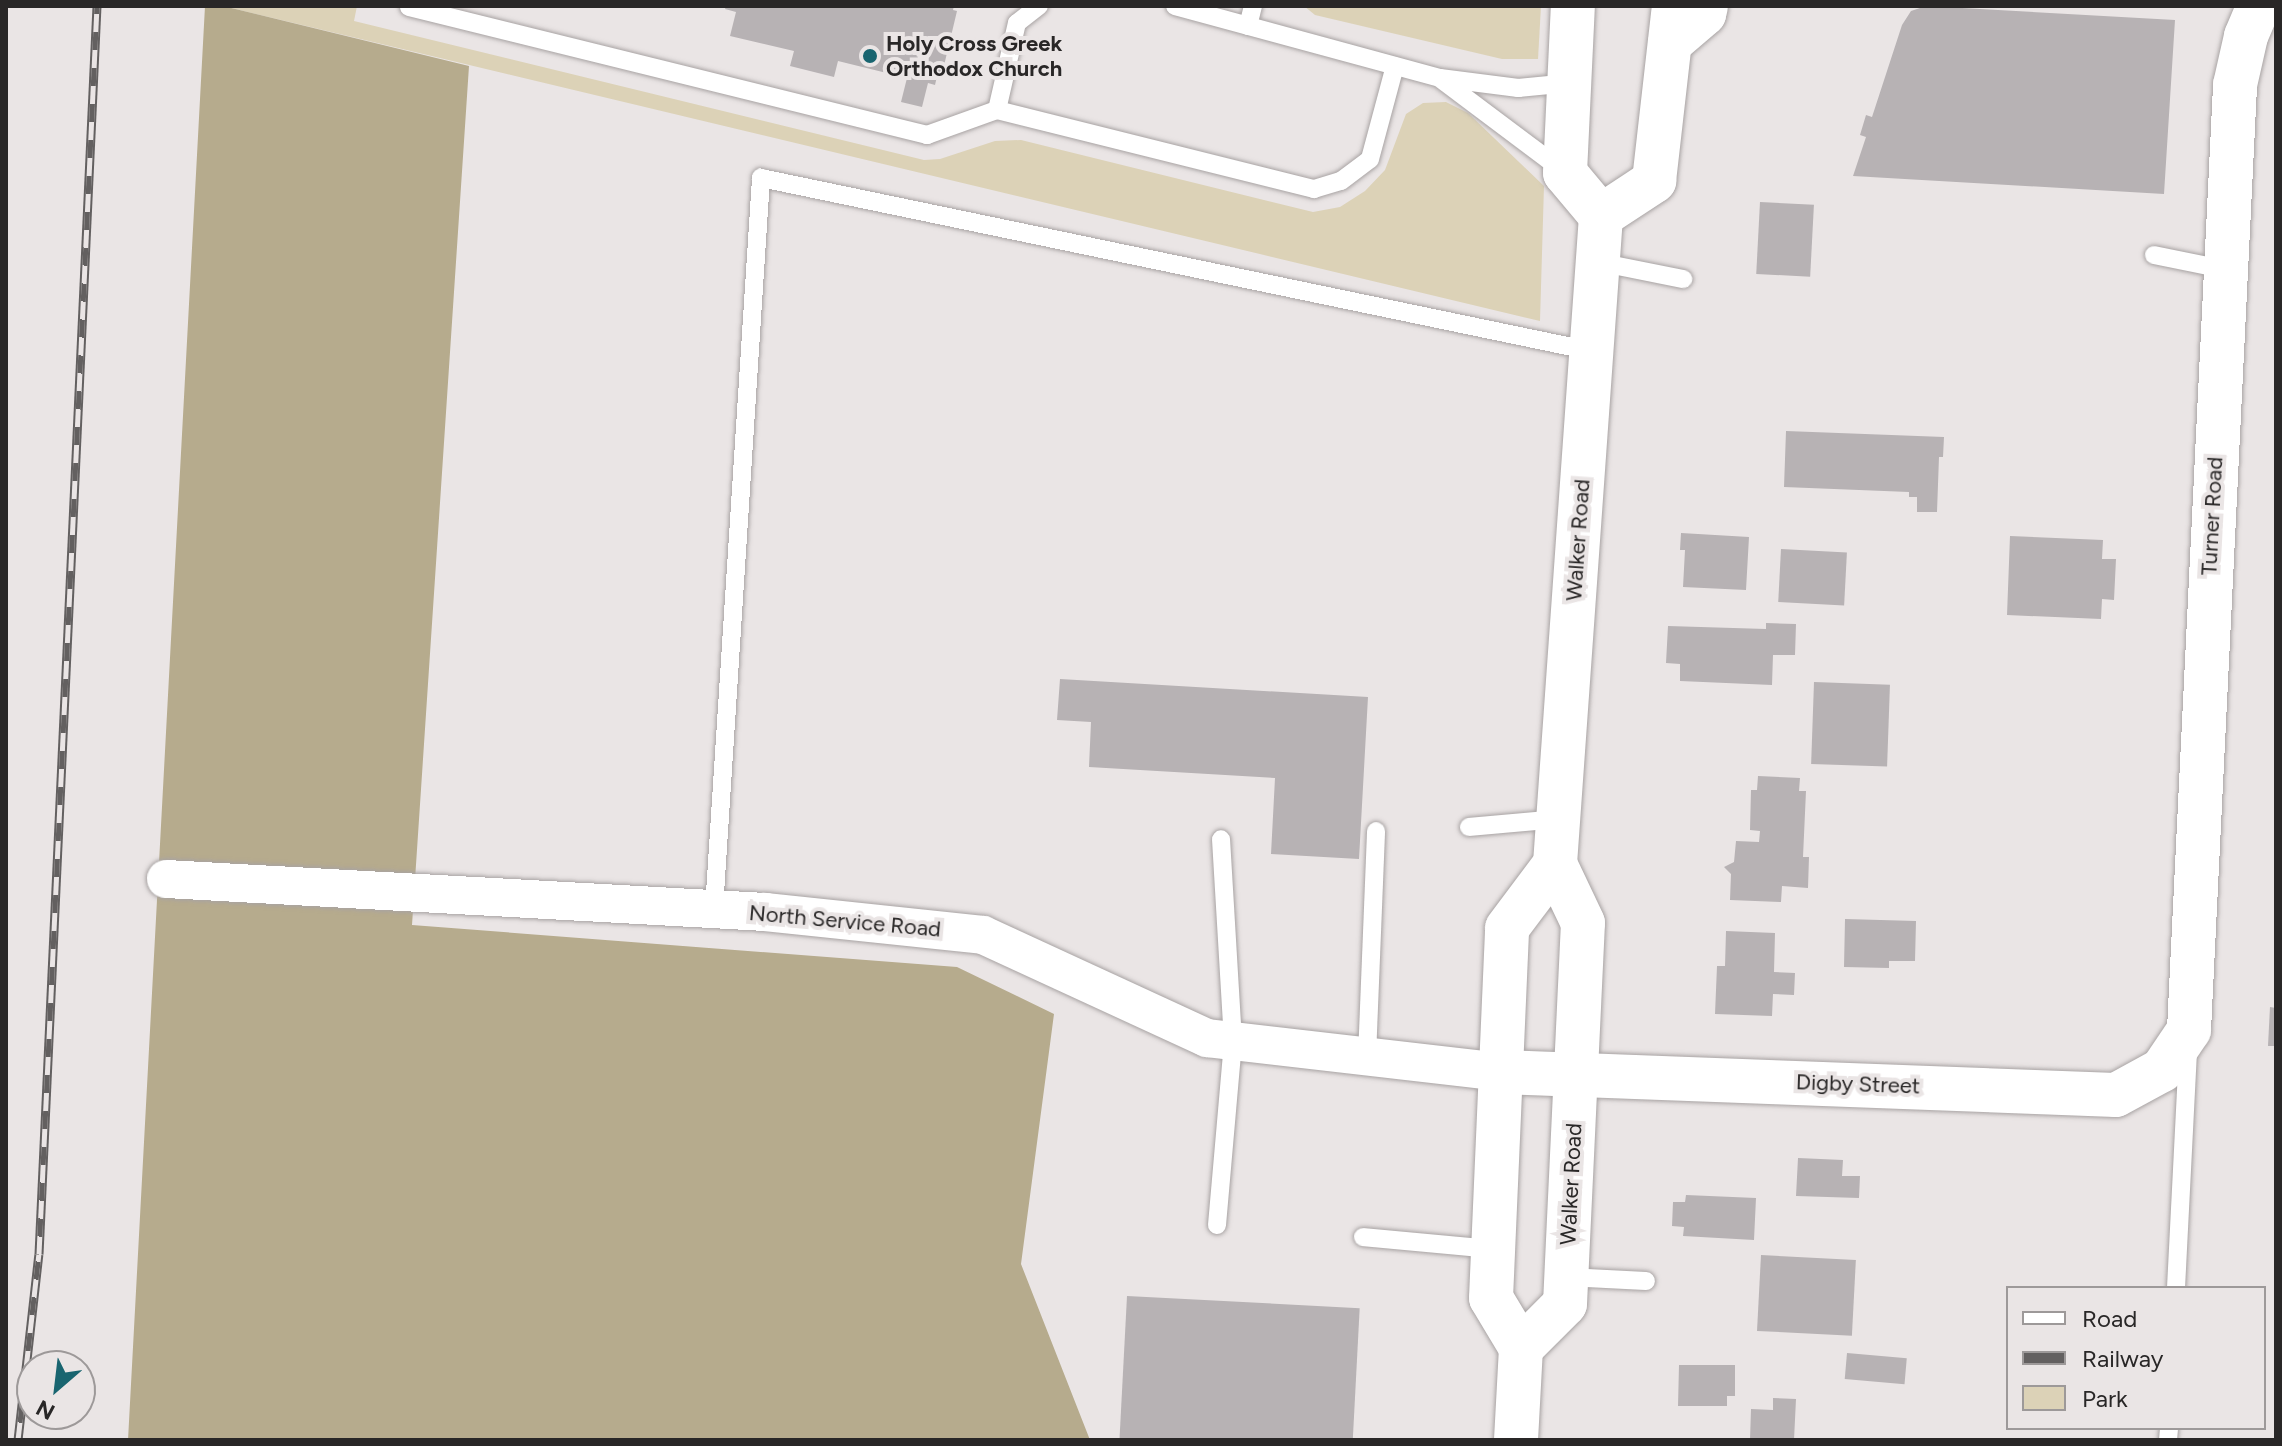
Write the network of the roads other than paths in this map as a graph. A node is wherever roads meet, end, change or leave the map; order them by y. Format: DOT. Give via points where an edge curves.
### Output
graph roads {
  1 [pos="1039,6"];
  2 [pos="1175,6"];
  3 [pos="1253,6"];
  4 [pos="1573,6"];
  5 [pos="1706,6"];
  6 [pos="2259,6"];
  7 [pos="409,7"];
  8 [pos="1672,24"];
  9 [pos="1248,26"];
  10 [pos="1395,66"];
  11 [pos="1440,78"];
  12 [pos="1570,83"];
  13 [pos="997,110"];
  14 [pos="1565,173"];
  15 [pos="1601,216"];
  16 [pos="2154,255"];
  17 [pos="1598,262"];
  18 [pos="2223,269"];
  19 [pos="1683,279"];
  20 [pos="1592,351"];
  21 [pos="1558,819"];
  22 [pos="1469,827"];
  23 [pos="1376,831"];
  24 [pos="1221,839"];
  25 [pos="1555,864"];
  26 [pos="166,879"];
  27 [pos="714,909"];
  28 [pos="2189,1030"];
  29 [pos="1233,1041"];
  30 [pos="1367,1057"];
  31 [pos="1501,1072"];
  32 [pos="1577,1075"];
  33 [pos="1217,1225"];
  34 [pos="1363,1237"];
  35 [pos="1493,1249"];
  36 [pos="1567,1277"];
  37 [pos="1646,1281"];
  38 [pos="2176,1286"];
  39 [pos="1521,1348"];
  40 [pos="1516,1440"];
  1 -- 13 [label="lane" via="1017,23"];
  2 -- 9 [label="lane"];
  3 -- 9 [label="lane"];
  4 -- 12 [label="main road"];
  5 -- 8 [label="main road" via="1704,14"];
  6 -- 18 [label="main road, Turner Road" via="2235,85"];
  7 -- 13 [label="lane" via="927,135"];
  8 -- 15 [label="main road" via="1654,181"];
  9 -- 10 [label="lane"];
  10 -- 11 [label="lane"];
  10 -- 13 [label="lane" via="1370,159 1341,181 1314,189"];
  11 -- 12 [label="lane" via="1518,88"];
  11 -- 14 [label="lane"];
  12 -- 14 [label="main road"];
  14 -- 15 [label="main road"];
  15 -- 17 [label="main road, Walker Road"];
  16 -- 18 [label="lane"];
  17 -- 19 [label="lane"];
  17 -- 20 [label="main road, Walker Road"];
  18 -- 28 [label="main road, Turner Road"];
  20 -- 21 [label="main road, Walker Road"];
  20 -- 27 [label="lane" via="761,178"];
  21 -- 22 [label="lane"];
  21 -- 25 [label="main road, Walker Road"];
  23 -- 30 [label="lane"];
  24 -- 29 [label="lane"];
  25 -- 31 [label="main road" via="1507,928"];
  25 -- 32 [label="main road, Walker Road" via="1583,923"];
  26 -- 27 [label="street, North Service Road"];
  27 -- 29 [label="street, North Service Road" via="983,935 1207,1038"];
  28 -- 32 [label="main road, Digby Street" via="2162,1070 2116,1095"];
  28 -- 38 [label="lane"];
  29 -- 30 [label="street, North Service Road"];
  29 -- 33 [label="lane"];
  30 -- 31 [label="street, North Service Road"];
  31 -- 32 [label="main road, Digby Street"];
  31 -- 35 [label="main road"];
  32 -- 36 [label="main road, Walker Road"];
  34 -- 35 [label="lane"];
  35 -- 39 [label="main road" via="1491,1298"];
  36 -- 37 [label="lane"];
  36 -- 39 [label="main road, Walker Road" via="1565,1304"];
  39 -- 40 [label="main road"];
}
